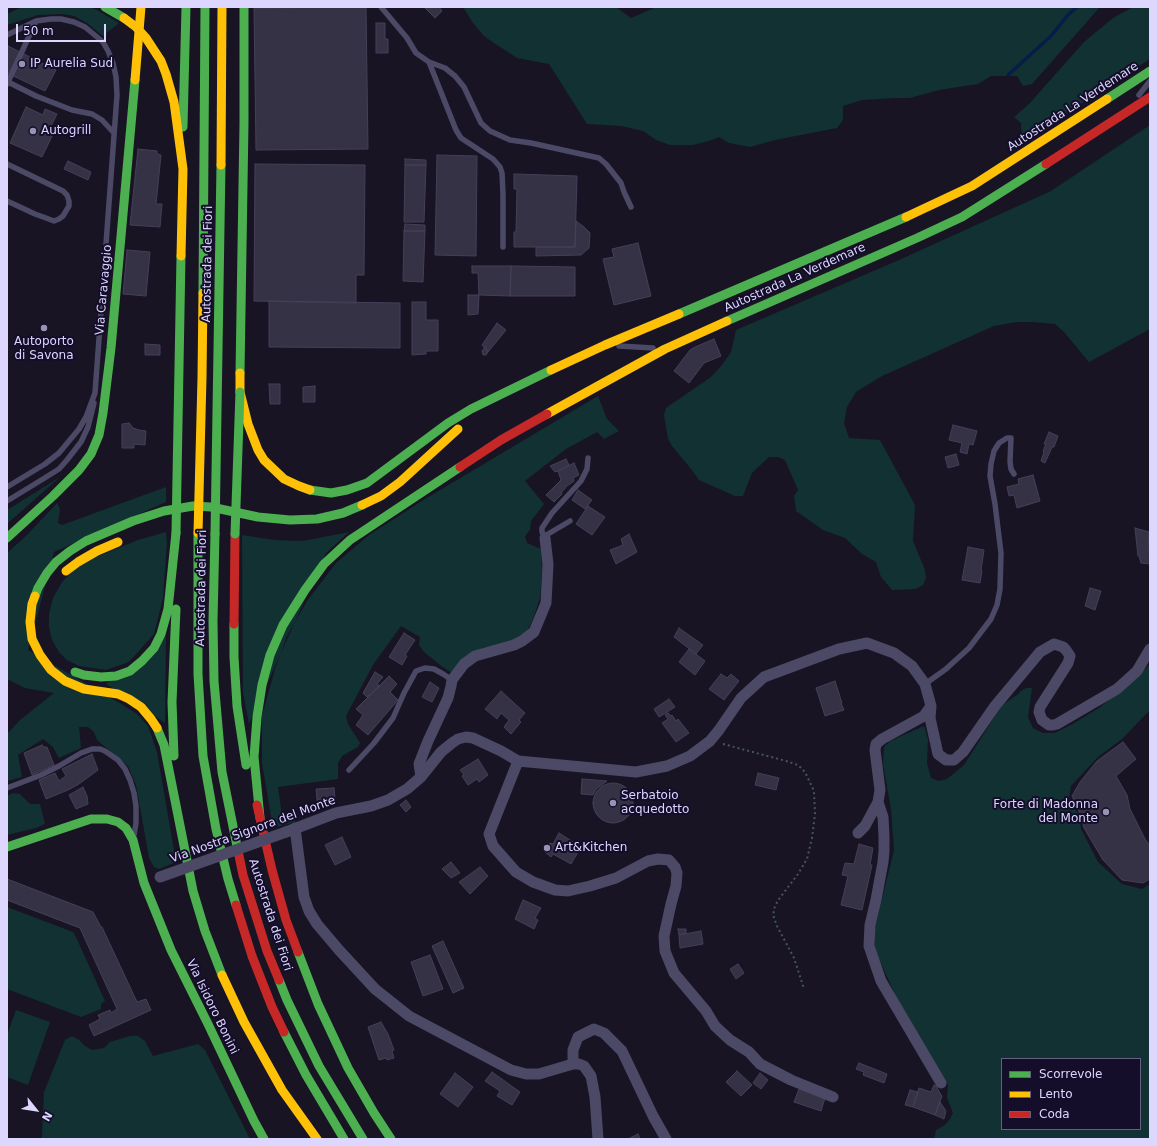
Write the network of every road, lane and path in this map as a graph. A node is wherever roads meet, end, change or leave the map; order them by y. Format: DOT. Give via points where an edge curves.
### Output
graph roads {
  1 [pos="105,7"];
  2 [pos="141,7"];
  3 [pos="186,7"];
  4 [pos="205,7"];
  5 [pos="222,7"];
  6 [pos="244,7"];
  7 [pos="381,7"];
  8 [pos="36,21"];
  9 [pos="7,35"];
  10 [pos="429,62"];
  11 [pos="1150,71"];
  12 [pos="1150,81"];
  13 [pos="7,83"];
  14 [pos="1150,97"];
  15 [pos="1124,114"];
  16 [pos="114,133"];
  17 [pos="7,164"];
  18 [pos="183,169"];
  19 [pos="7,200"];
  20 [pos="631,207"];
  21 [pos="503,248"];
  22 [pos="605,345"];
  23 [pos="111,348"];
  24 [pos="665,349"];
  25 [pos="507,391"];
  26 [pos="240,392"];
  27 [pos="95,393"];
  28 [pos="588,458"];
  29 [pos="1014,474"];
  30 [pos="445,476"];
  31 [pos="7,487"];
  32 [pos="7,501"];
  33 [pos="377,512"];
  34 [pos="570,521"];
  35 [pos="169,524"];
  36 [pos="245,527"];
  37 [pos="176,532"];
  38 [pos="7,538"];
  39 [pos="128,538"];
  40 [pos="544,538"];
  41 [pos="60,578"];
  42 [pos="1150,649"];
  43 [pos="66,666"];
  44 [pos="452,680"];
  45 [pos="925,684"];
  46 [pos="931,706"];
  47 [pos="710,740"];
  48 [pos="518,761"];
  49 [pos="349,770"];
  50 [pos="421,777"];
  51 [pos="7,788"];
  52 [pos="878,802"];
  53 [pos="178,812"];
  54 [pos="260,818"];
  55 [pos="290,830"];
  56 [pos="858,833"];
  57 [pos="133,840"];
  58 [pos="7,847"];
  59 [pos="144,883"];
  60 [pos="804,989"];
  61 [pos="573,1064"];
  62 [pos="941,1083"];
  63 [pos="833,1097"];
  64 [pos="264,1139"];
  65 [pos="317,1139"];
  66 [pos="344,1139"];
  67 [pos="363,1139"];
  68 [pos="391,1139"];
  69 [pos="598,1139"];
  70 [pos="666,1139"];
  1 -- 18 [label="main road, bridge" via="136,27 157,55 166,74 174,102"];
  2 -- 23 [label="main road, Via Caravaggio"];
  3 -- 18 [label="main road, bridge"];
  4 -- 66 [label="main road, Autostrada dei Fiori, bridge" via="198,533 198,674 203,756 226,872 252,956 272,1007 306,1075"];
  5 -- 67 [label="main road, Autostrada dei Fiori, bridge" via="214,621 214,681 222,772 243,875 267,951 319,1066"];
  6 -- 26 [label="main road"];
  7 -- 10 [label="lane" via="416,53"];
  8 -- 9 [label="lane"];
  8 -- 13 [label="lane"];
  8 -- 16 [label="lane" via="61,19 74,22 85,27 102,42 113,63 116,77"];
  10 -- 20 [label="lane" via="445,68 455,76 464,87 480,123 490,131 510,140 599,158 621,183"];
  10 -- 21 [label="lane" via="461,138 493,159 500,167"];
  11 -- 22 [label="main road, Autostrada La Verdemare" via="972,186 907,217"];
  12 -- 15 [label="lane"];
  13 -- 16 [label="lane" via="72,110 92,114"];
  14 -- 15 [label="main road, Autostrada La Verdemare"];
  15 -- 24 [label="main road, Autostrada La Verdemare" via="962,217"];
  16 -- 27 [label="lane"];
  17 -- 19 [label="lane" via="63,191 69,201 63,216 54,220"];
  18 -- 37 [label="main road, bridge"];
  22 -- 24 [label="lane"];
  22 -- 25 [label="main road, Autostrada La Verdemare"];
  23 -- 27 [label="lane"];
  23 -- 38 [label="main road, Via Caravaggio" via="102,421 91,454 53,496"];
  24 -- 30 [label="main road, Autostrada La Verdemare" via="501,440"];
  25 -- 26 [label="main road, bridge" via="448,423 366,483 331,493 315,491 284,479 264,460 248,424"];
  25 -- 53 [label="main road" via="451,434 400,482 381,496 343,513 317,519 290,520 258,517 203,506 175,508 139,519 86,541 56,562 47,573 38,588 31,610 32,639 40,655 51,670 66,681 84,688 118,694 141,707 159,732 164,745"];
  26 -- 54 [label="main road, bridge" via="234,657 237,706 245,763"];
  27 -- 31 [label="lane" via="86,417 60,453"];
  27 -- 32 [label="lane" via="88,427 68,460 59,469"];
  28 -- 40 [label="lane" via="587,469 581,482 552,513 542,528"];
  29 -- 45 [label="lane" via="1010,469 1011,438 1007,438 999,443 994,451 990,476 1001,553 997,605 991,619 969,648"];
  30 -- 33 [label="main road"];
  30 -- 54 [label="main road" via="350,540 324,564 283,625 270,655 257,717 254,757"];
  34 -- 40 [label="lane"];
  35 -- 36 [label="main road" via="205,520"];
  37 -- 43 [label="main road" via="168,609 154,648 130,671 116,676 84,675"];
  37 -- 53 [label="main road" via="177,602 172,702"];
  39 -- 41 [label="main road" via="78,562"];
  40 -- 44 [label="street" via="548,564 546,603 534,632 514,645 475,656 464,664"];
  42 -- 46 [label="street, Via Nostra Signora del Monte" via="1137,671 1117,689 1053,725 1042,720 1040,707 1070,656 1063,647 1054,644 1040,652 954,760 946,760 938,754 930,718"];
  44 -- 49 [label="lane" via="434,669 416,671 393,718"];
  44 -- 50 [label="street" via="448,698 419,764"];
  45 -- 46 [label="street, Via Nostra Signora del Monte"];
  45 -- 47 [label="street, Via Nostra Signora del Monte" via="912,666 894,653 867,644 839,649 764,677 741,698"];
  46 -- 52 [label="street" via="924,716 876,744 874,750 880,790"];
  47 -- 48 [label="street, Via Nostra Signora del Monte" via="690,756 667,766 636,772"];
  47 -- 60 [label="path" via="798,765 805,772 814,791 816,814 807,859 779,899 773,915 794,958"];
  48 -- 50 [label="street, Via Nostra Signora del Monte" via="501,750 473,738 458,738 441,752"];
  48 -- 63 [label="street" via="489,834 493,846 516,872 533,882 555,890 568,891 616,878 648,861 668,860 677,873 664,936 665,952 674,973 706,1011 715,1026 730,1040 749,1052 760,1064"];
  50 -- 55 [label="street, Via Nostra Signora del Monte" via="388,800 336,813"];
  51 -- 57 [label="lane" via="41,775 80,753 92,749 105,751 118,760 130,780 136,806"];
  52 -- 56 [label="street" via="865,826"];
  52 -- 62 [label="street" via="883,817 884,851 870,925 869,946 882,980"];
  53 -- 65 [label="main road" via="193,891 220,971 244,1022 282,1090"];
  54 -- 68 [label="main road" via="286,920 318,1004 348,1068"];
  55 -- 59 [label="street, Via Nostra Signora del Monte, bridge"];
  55 -- 61 [label="street" via="309,911 330,939 375,989 409,1016 511,1070 539,1074"];
  57 -- 58 [label="main road" via="126,828 118,822 91,819"];
  57 -- 59 [label="main road"];
  59 -- 64 [label="main road, Via Isidoro Bonini" via="171,950"];
  61 -- 69 [label="street" via="584,1066 591,1076"];
  61 -- 70 [label="street" via="573,1050 578,1038 594,1029 604,1033 622,1051 652,1116"];
}
